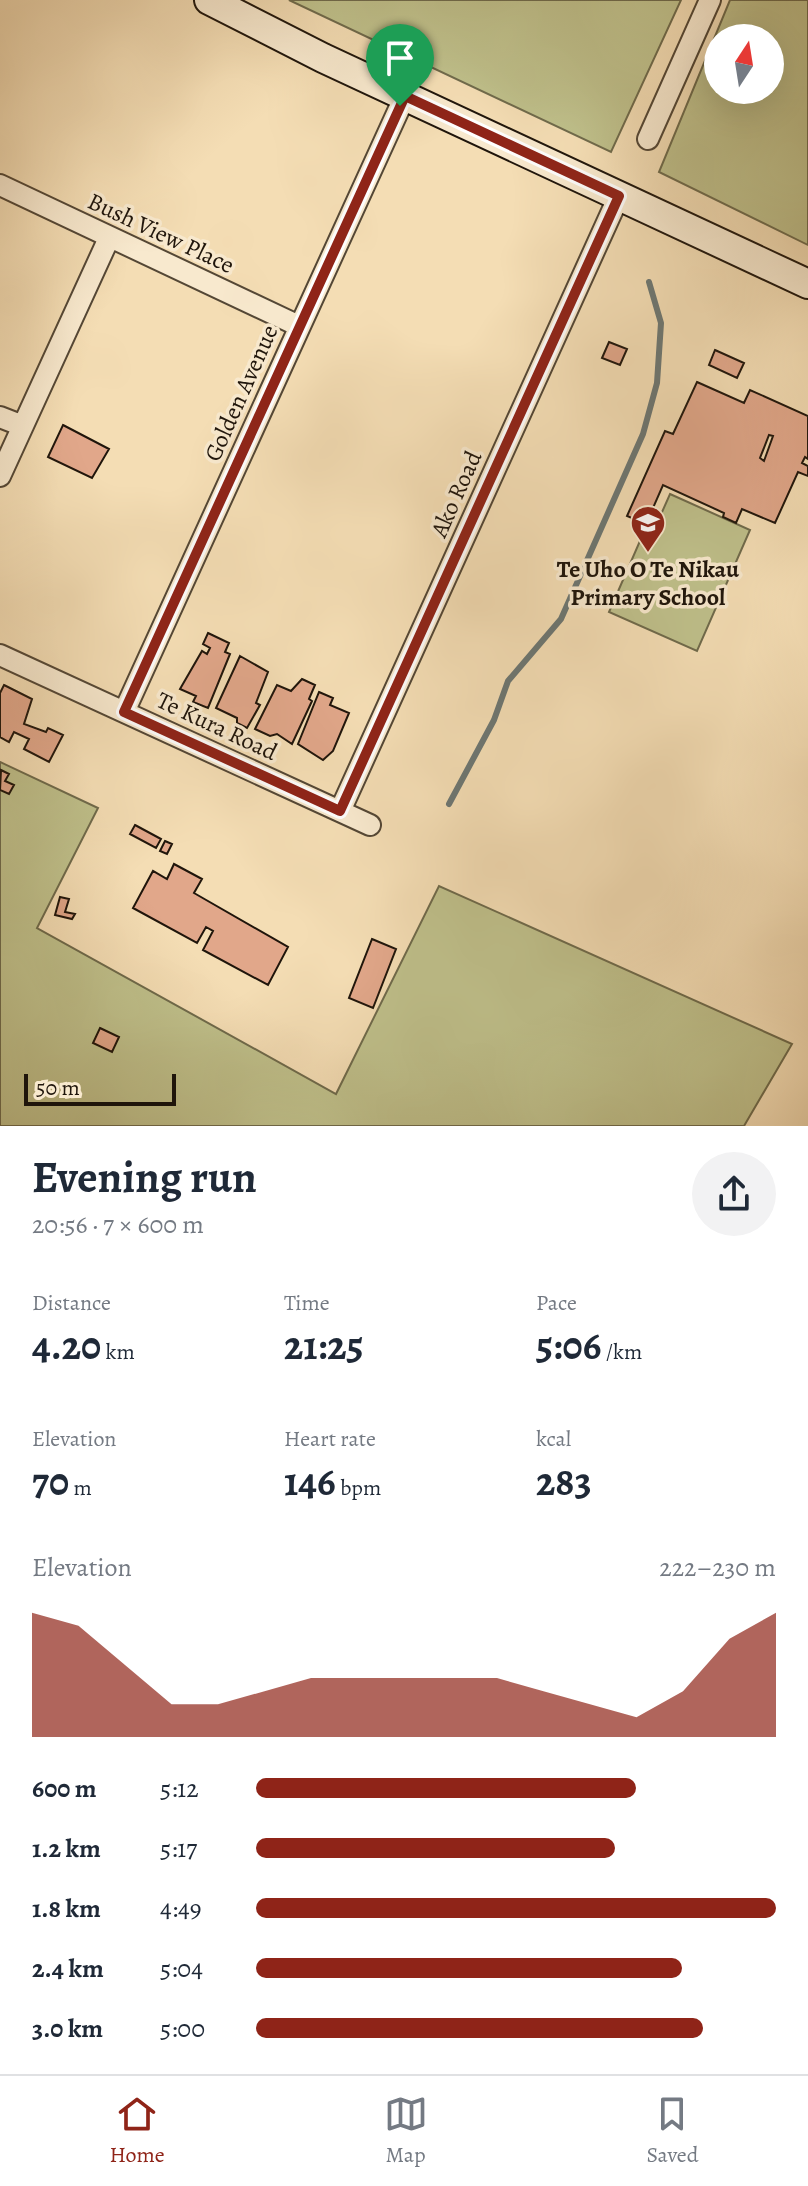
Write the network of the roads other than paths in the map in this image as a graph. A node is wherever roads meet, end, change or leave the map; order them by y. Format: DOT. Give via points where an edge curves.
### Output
graph roads {
  1 [pos="209,0"];
  2 [pos="710,0"];
  3 [pos="405,96"];
  4 [pos="648,139"];
  5 [pos="0,185"];
  6 [pos="619,196"];
  7 [pos="109,238"];
  8 [pos="808,284"];
  9 [pos="299,326"];
  10 [pos="0,417"];
  11 [pos="23,426"];
  12 [pos="0,476"];
  13 [pos="0,655"];
  14 [pos="124,712"];
  15 [pos="340,811"];
  16 [pos="370,825"];
  1 -- 3 [label="street"];
  2 -- 4 [label="street"];
  3 -- 6 [label="street"];
  3 -- 9 [label="street, Golden Avenue"];
  5 -- 7 [label="street, Bush View Place"];
  6 -- 8 [label="street"];
  6 -- 15 [label="street, Ako Road"];
  7 -- 9 [label="street, Bush View Place"];
  7 -- 11 [label="street"];
  9 -- 14 [label="street, Golden Avenue"];
  10 -- 11 [label="street"];
  11 -- 12 [label="street"];
  13 -- 14 [label="street, Te Kura Road"];
  14 -- 15 [label="street, Te Kura Road"];
  15 -- 16 [label="street, Te Kura Road"];
}
